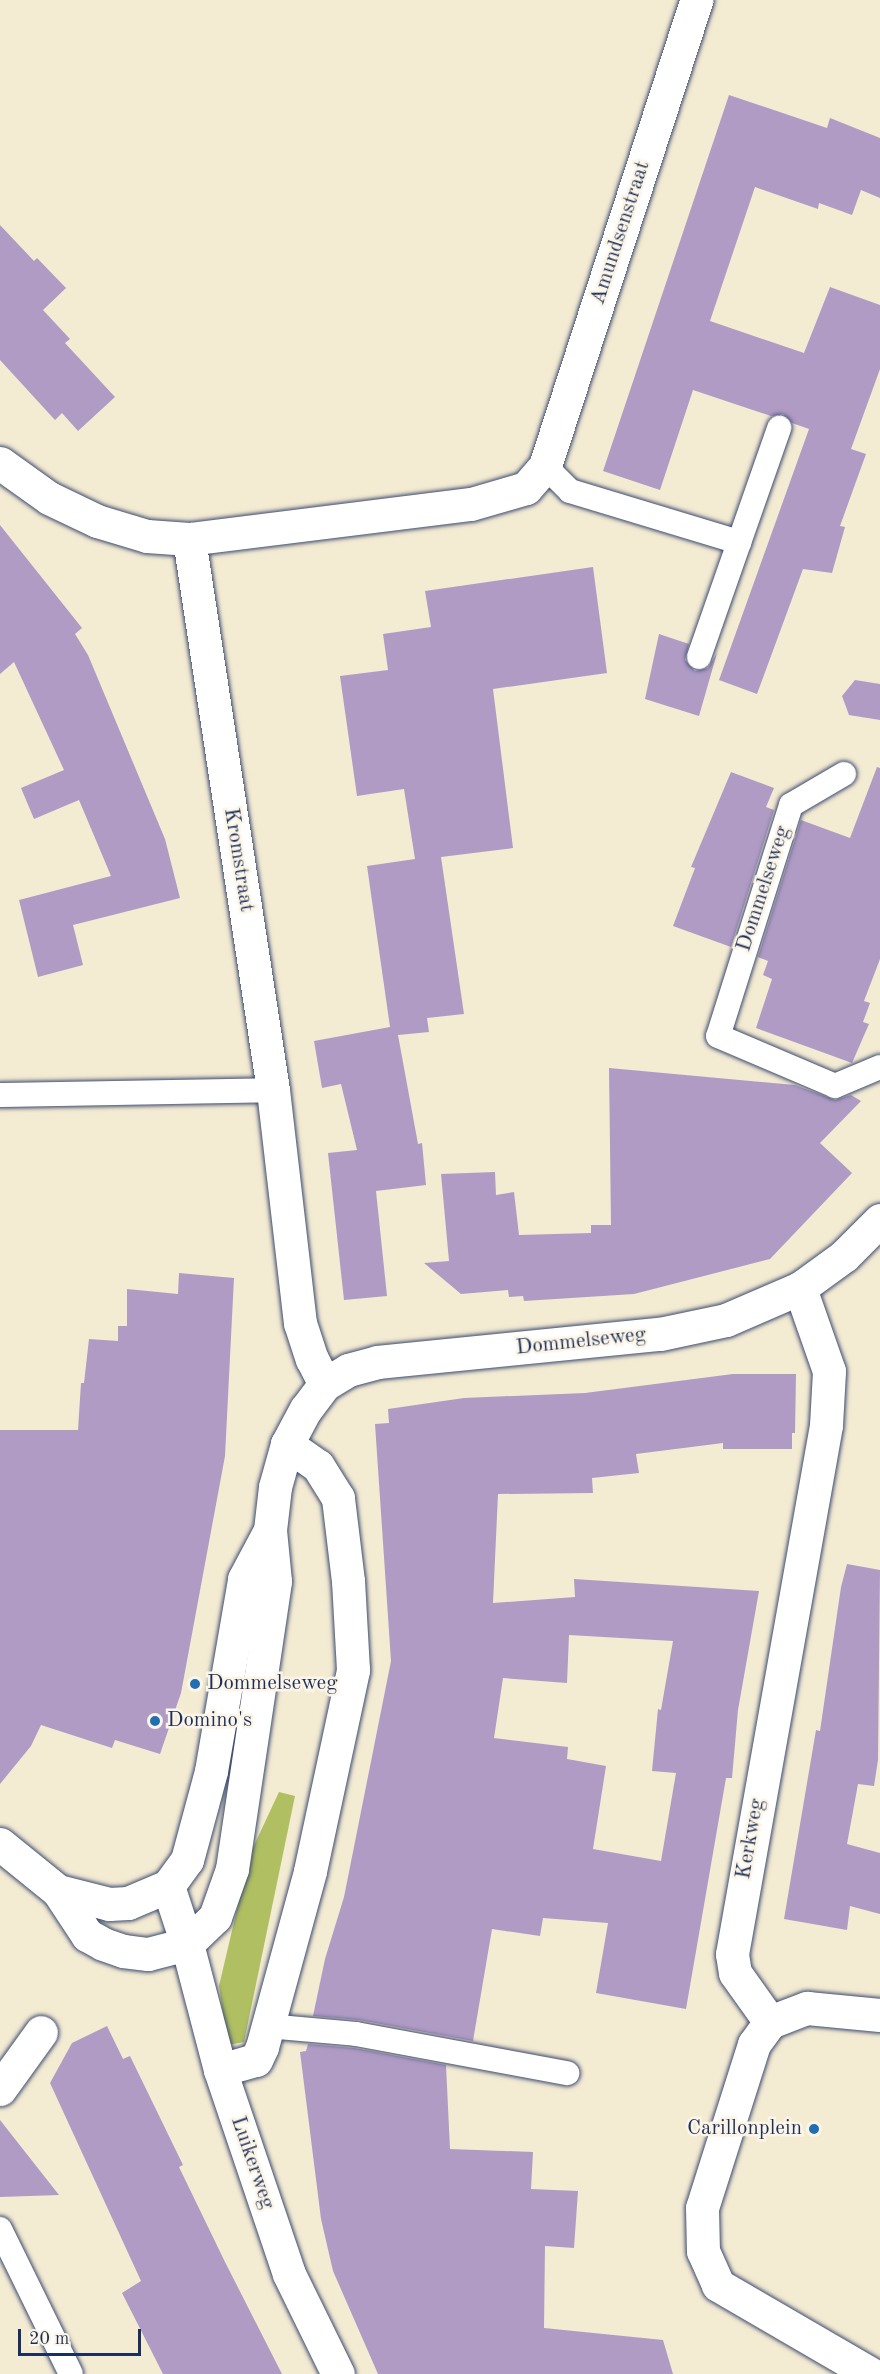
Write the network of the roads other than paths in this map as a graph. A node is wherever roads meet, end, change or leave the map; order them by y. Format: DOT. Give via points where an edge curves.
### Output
graph roads {
  1 [pos="696,0"];
  2 [pos="779,428"];
  3 [pos="0,463"];
  4 [pos="545,466"];
  5 [pos="189,539"];
  6 [pos="739,542"];
  7 [pos="699,657"];
  8 [pos="844,774"];
  9 [pos="880,1067"];
  10 [pos="273,1090"];
  11 [pos="0,1095"];
  12 [pos="880,1220"];
  13 [pos="800,1288"];
  14 [pos="325,1384"];
  15 [pos="287,1444"];
  16 [pos="270,1530"];
  17 [pos="0,1844"];
  18 [pos="168,1886"];
  19 [pos="58,1891"];
  20 [pos="188,1944"];
  21 [pos="880,2015"];
  22 [pos="770,2022"];
  23 [pos="267,2026"];
  24 [pos="42,2032"];
  25 [pos="220,2070"];
  26 [pos="567,2073"];
  27 [pos="0,2089"];
  28 [pos="0,2229"];
  29 [pos="71,2374"];
  30 [pos="338,2374"];
  31 [pos="871,2374"];
  1 -- 4 [label="street, Amundsenstraat"];
  2 -- 6 [label="lane"];
  3 -- 5 [label="street" via="49,498 98,521 147,536"];
  4 -- 5 [label="street, Amundsenstraat" via="526,488 471,504"];
  4 -- 6 [label="lane" via="570,491"];
  5 -- 10 [label="street, Kromstraat"];
  6 -- 7 [label="lane"];
  8 -- 9 [label="lane, Dommelseweg" via="790,806 718,1036 834,1086"];
  10 -- 11 [label="lane"];
  10 -- 14 [label="street, Kromstraat" via="300,1323"];
  12 -- 13 [label="street, Dommelseweg" via="844,1256"];
  13 -- 14 [label="street, Dommelseweg" via="726,1320 660,1334 377,1362 348,1370"];
  13 -- 22 [label="street, Kerkweg" via="829,1371 826,1425 732,1954 735,1972"];
  14 -- 15 [label="street, Dommelseweg"];
  15 -- 16 [label="street, Dommelseweg" via="274,1487"];
  15 -- 23 [label="street" via="318,1466 338,1498 353,1670 310,1871"];
  16 -- 18 [label="street, Dommelseweg" via="244,1578 211,1771 187,1860"];
  16 -- 20 [label="street, Dommelseweg" via="275,1581 232,1869 215,1917"];
  17 -- 19 [label="street"];
  18 -- 19 [label="street" via="128,1903 109,1904"];
  18 -- 20 [label="street, Luikerweg"];
  19 -- 20 [label="street" via="87,1935 103,1944 148,1954"];
  20 -- 25 [label="street, Luikerweg"];
  21 -- 22 [label="street" via="807,2008"];
  22 -- 31 [label="street" via="754,2043 702,2208 703,2251 718,2285"];
  23 -- 25 [label="street" via="256,2060"];
  23 -- 26 [label="lane" via="356,2034"];
  24 -- 27 [label="street"];
  25 -- 30 [label="street, Luikerweg" via="289,2274"];
  28 -- 29 [label="lane"];
}
